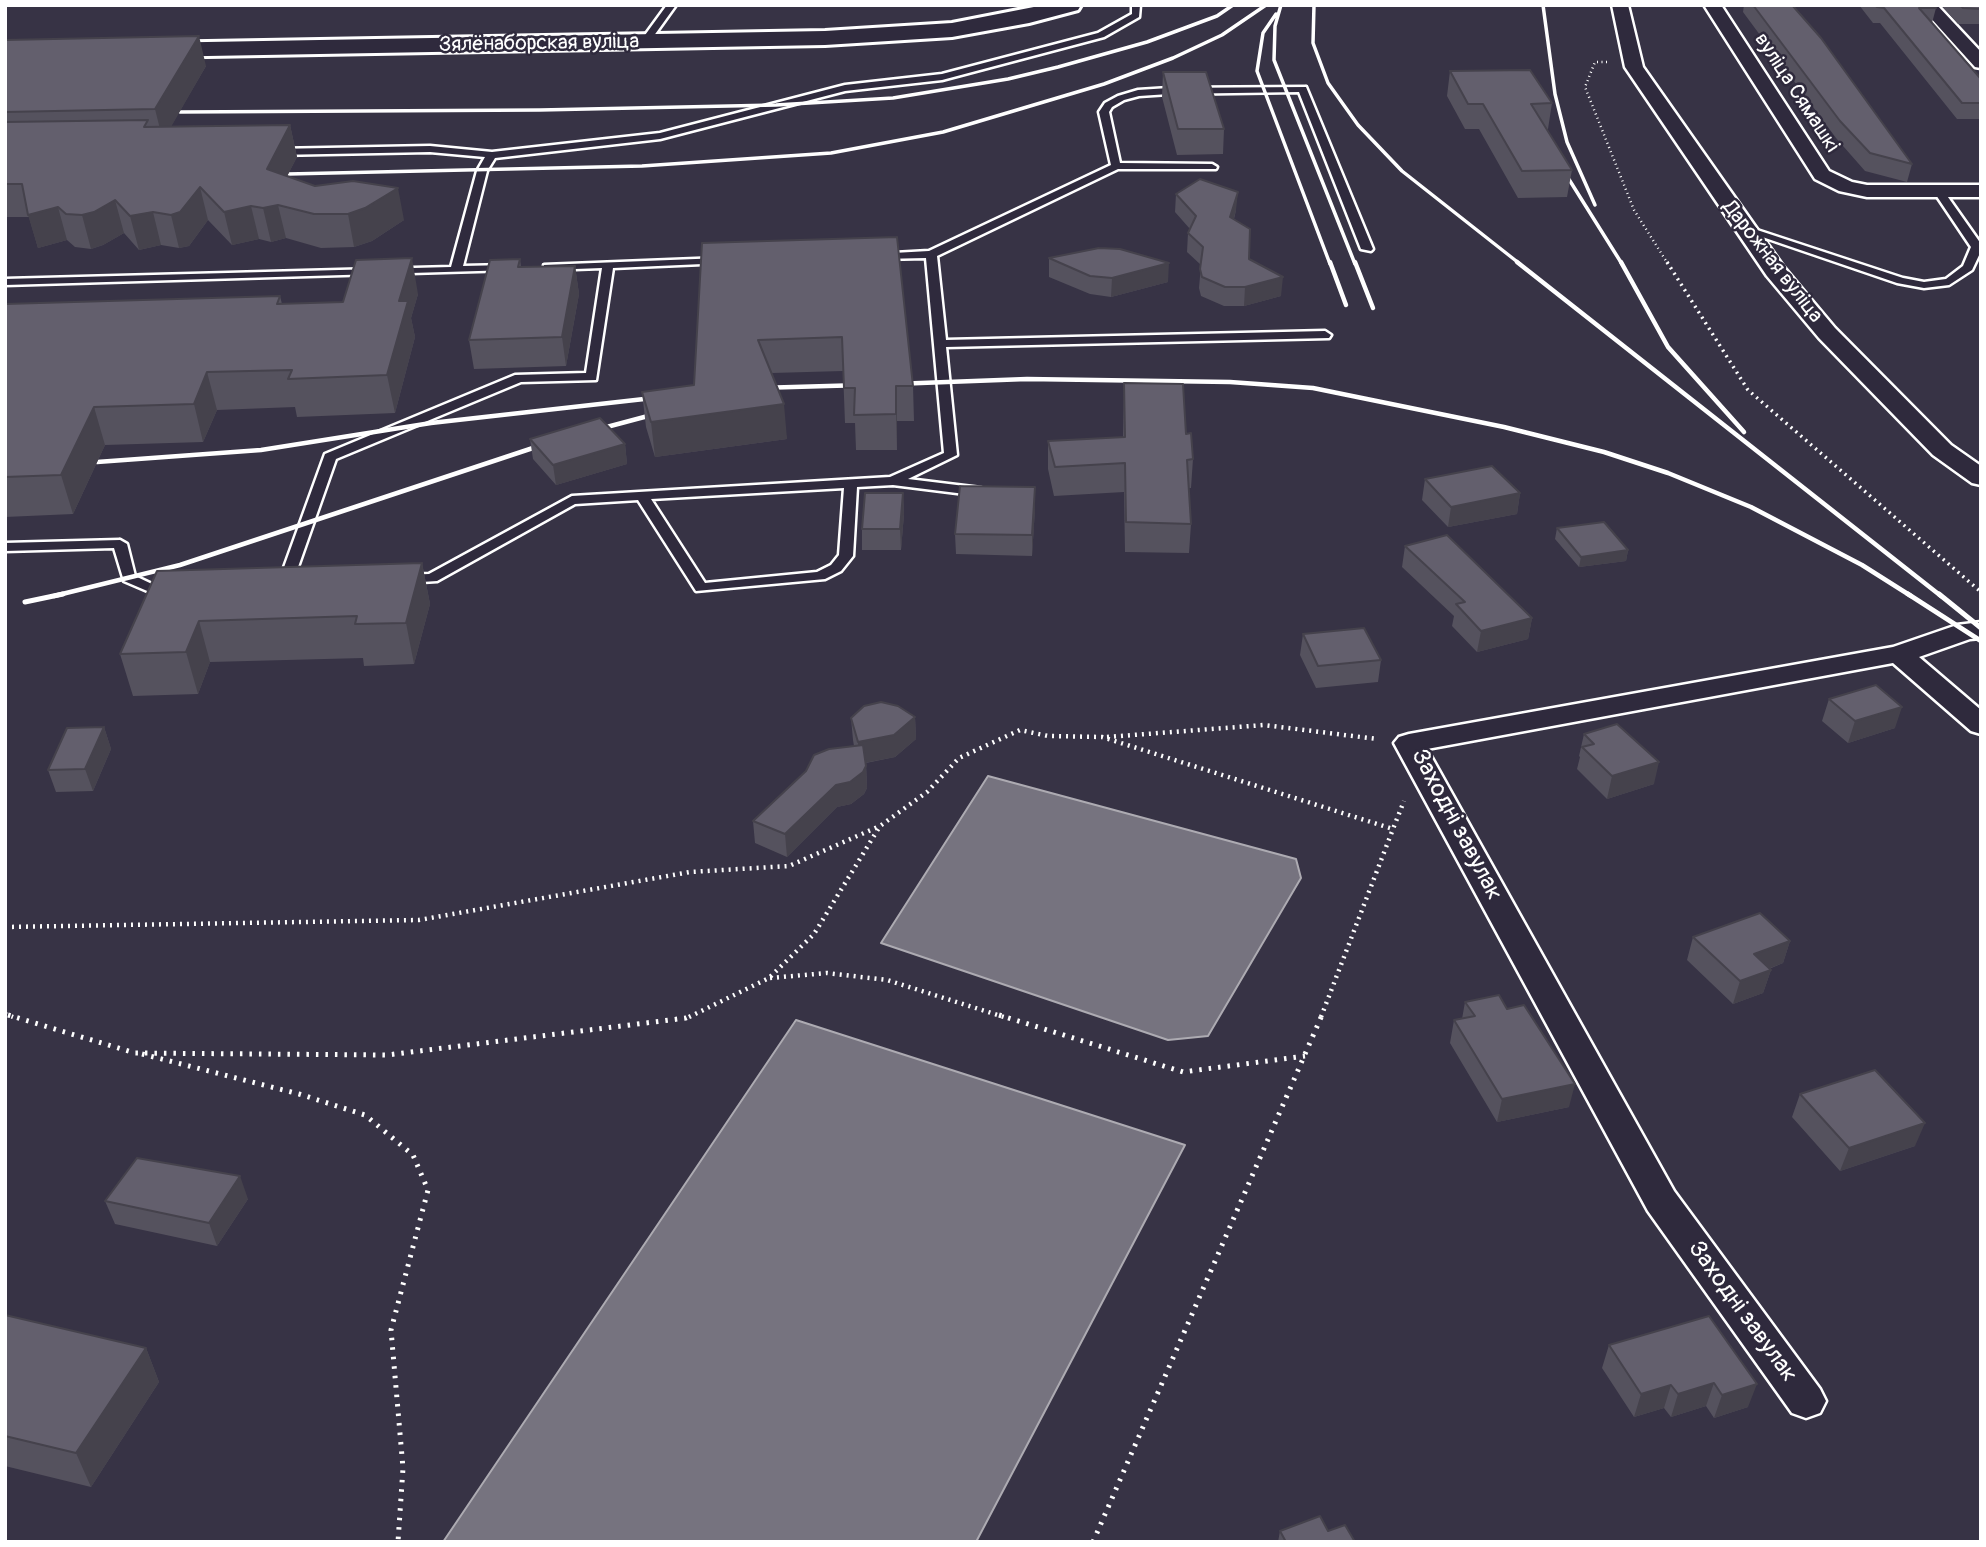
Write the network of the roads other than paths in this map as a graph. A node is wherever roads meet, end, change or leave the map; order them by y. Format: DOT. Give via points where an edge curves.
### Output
graph roads {
  1 [pos="672,5"];
  2 [pos="1070,5"];
  3 [pos="1136,5"];
  4 [pos="1620,5"];
  5 [pos="1712,5"];
  6 [pos="1927,5"];
  7 [pos="645,42"];
  8 [pos="129,51"];
  9 [pos="1981,63"];
  10 [pos="267,152"];
  11 [pos="492,155"];
  12 [pos="1116,166"];
  13 [pos="1212,167"];
  14 [pos="1981,191"];
  15 [pos="1939,192"];
  16 [pos="1744,229"];
  17 [pos="1367,248"];
  18 [pos="931,254"];
  19 [pos="864,257"];
  20 [pos="729,261"];
  21 [pos="608,265"];
  22 [pos="525,267"];
  23 [pos="539,267"];
  24 [pos="456,270"];
  25 [pos="5,282"];
  26 [pos="1325,335"];
  27 [pos="939,344"];
  28 [pos="1981,478"];
  29 [pos="893,481"];
  30 [pos="851,483"];
  31 [pos="1001,495"];
  32 [pos="642,496"];
  33 [pos="5,547"];
  34 [pos="392,580"];
  35 [pos="285,584"];
  36 [pos="179,588"];
  37 [pos="1981,630"];
  38 [pos="1899,654"];
  39 [pos="1981,725"];
  40 [pos="1806,1401"];
  1 -- 7 [label="lane"];
  2 -- 7 [label="main road, Зялёнаборская вуліца" via="992,24 911,34"];
  3 -- 11 [label="lane" via="1136,15 1101,35 942,76 845,88 660,136"];
  4 -- 16 [label="street, Дарожная вуліца" via="1631,61"];
  5 -- 15 [label="street, вуліца Сямашкі" via="1822,174 1846,187 1867,191"];
  6 -- 9 [label="street"];
  7 -- 8 [label="main road, Зялёнаборская вуліца"];
  10 -- 11 [label="lane" via="430,149"];
  11 -- 24 [label="lane" via="482,171"];
  12 -- 13 [label="lane"];
  12 -- 17 [label="lane" via="1104,112 1121,98 1169,91 1303,89"];
  12 -- 18 [label="lane"];
  14 -- 15 [label="street, вуліца Сямашкі"];
  15 -- 16 [label="lane" via="1977,247 1968,268 1949,282 1924,285 1901,281"];
  16 -- 28 [label="street, Дарожная вуліца" via="1827,333 1942,450"];
  18 -- 19 [label="lane"];
  18 -- 27 [label="lane"];
  20 -- 21 [label="lane"];
  21 -- 23 [label="lane"];
  21 -- 35 [label="lane" via="592,377 519,378 330,457"];
  22 -- 24 [label="lane"];
  24 -- 25 [label="lane"];
  26 -- 27 [label="lane"];
  27 -- 29 [label="lane" via="951,455"];
  29 -- 30 [label="lane"];
  29 -- 31 [label="lane"];
  30 -- 32 [label="lane"];
  30 -- 32 [label="lane" via="846,556 836,568 820,576 701,588"];
  32 -- 34 [label="lane" via="572,500 432,578"];
  33 -- 36 [label="lane" via="120,544 129,578 152,589"];
  37 -- 38 [label="street, Заходні завулак"];
  38 -- 39 [label="street"];
  38 -- 40 [label="street, Заходні завулак" via="1414,752 1661,1201"];
}
